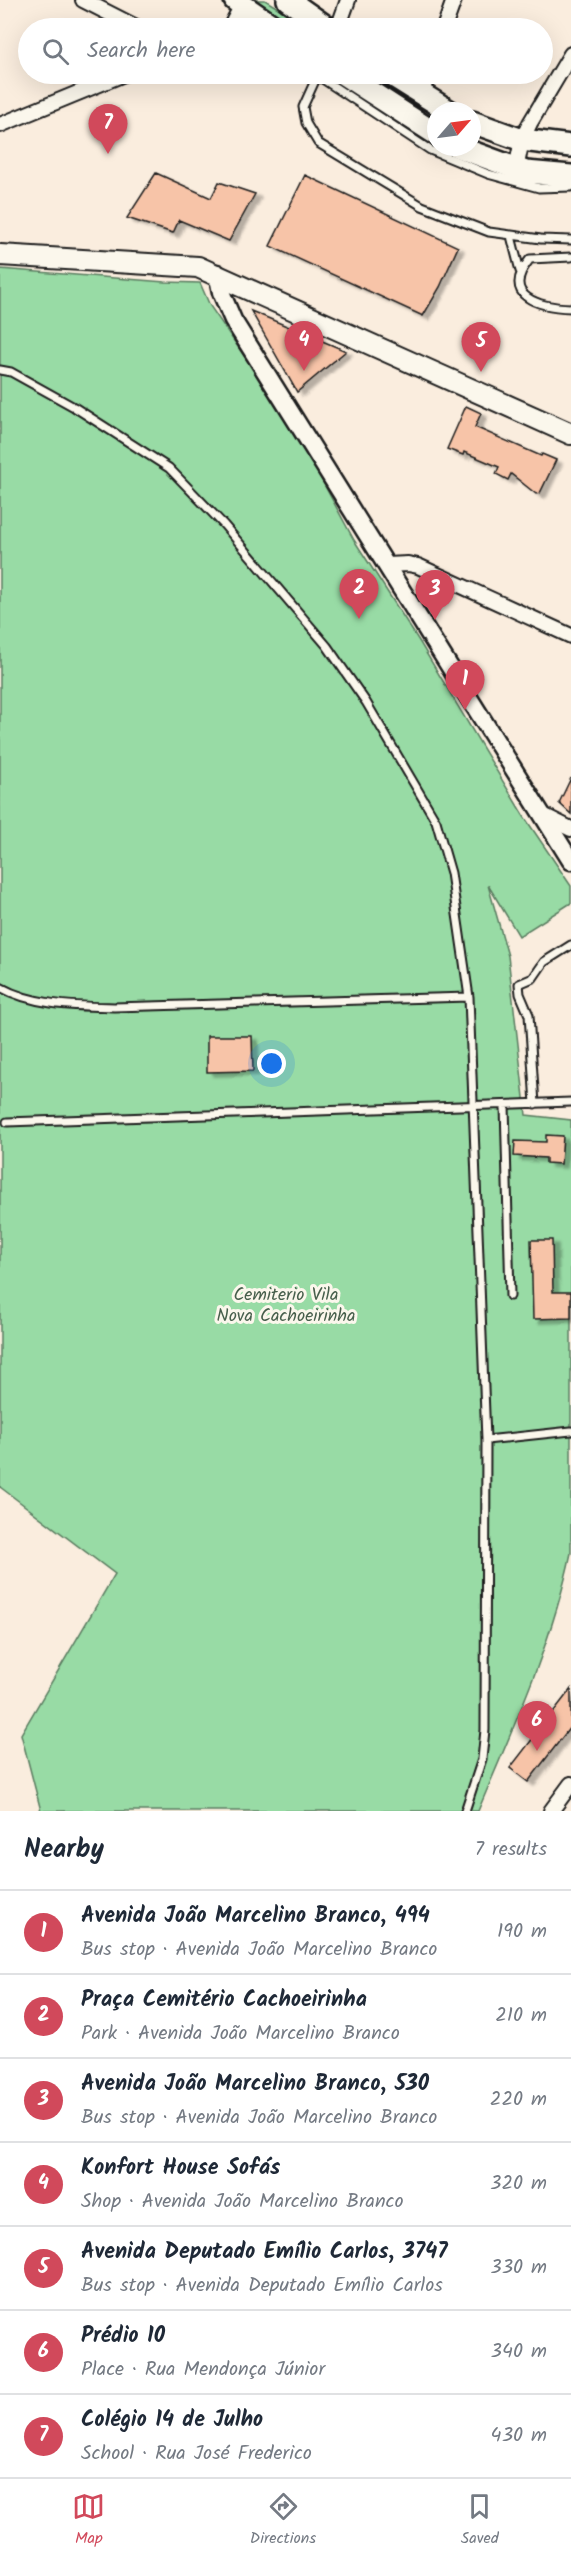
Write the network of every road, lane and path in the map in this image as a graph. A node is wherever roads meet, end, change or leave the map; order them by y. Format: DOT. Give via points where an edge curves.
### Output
graph roads {
  1 [pos="83,0"];
  2 [pos="288,0"];
  3 [pos="348,0"];
  4 [pos="454,0"];
  5 [pos="241,5"];
  6 [pos="118,18"];
  7 [pos="250,18"];
  8 [pos="261,18"];
  9 [pos="314,18"];
  10 [pos="342,18"];
  11 [pos="448,18"];
  12 [pos="571,54"];
  13 [pos="100,84"];
  14 [pos="313,84"];
  15 [pos="332,84"];
  16 [pos="358,84"];
  17 [pos="405,84"];
  18 [pos="425,84"];
  19 [pos="421,95"];
  20 [pos="433,102"];
  21 [pos="0,125"];
  22 [pos="481,125"];
  23 [pos="427,128"];
  24 [pos="522,140"];
  25 [pos="571,146"];
  26 [pos="481,156"];
  27 [pos="516,169"];
  28 [pos="571,177"];
  29 [pos="571,187"];
  30 [pos="511,236"];
  31 [pos="571,240"];
  32 [pos="0,255"];
  33 [pos="571,257"];
  34 [pos="520,271"];
  35 [pos="217,273"];
  36 [pos="571,308"];
  37 [pos="0,370"];
  38 [pos="571,434"];
  39 [pos="387,565"];
  40 [pos="571,636"];
  41 [pos="543,815"];
  42 [pos="571,829"];
  43 [pos="571,861"];
  44 [pos="571,945"];
  45 [pos="0,987"];
  46 [pos="469,997"];
  47 [pos="571,1102"];
  48 [pos="535,1104"];
  49 [pos="505,1105"];
  50 [pos="473,1106"];
  51 [pos="7,1122"];
  52 [pos="510,1296"];
  53 [pos="571,1431"];
  54 [pos="486,1440"];
  55 [pos="571,1784"];
  56 [pos="465,1811"];
  57 [pos="551,1811"];
  1 -- 6 [label="street"];
  2 -- 9 [label="main road"];
  3 -- 10 [label="street"];
  4 -- 11 [label="street"];
  5 -- 7 [label="lane"];
  5 -- 8 [label="main road"];
  12 -- 24 [label="street"];
  13 -- 21 [label="street"];
  14 -- 30 [label="lane" via="303,107 306,123 318,142 422,206 489,232"];
  15 -- 29 [label="lane" via="430,150 488,174 539,188"];
  16 -- 23 [label="main road"];
  17 -- 19 [label="main road"];
  18 -- 19 [label="street"];
  19 -- 20 [label="main road"];
  22 -- 24 [label="main road"];
  24 -- 25 [label="main road"];
  24 -- 27 [label="street"];
  26 -- 27 [label="main road"];
  27 -- 28 [label="main road"];
  30 -- 31 [label="lane"];
  30 -- 34 [label="lane"];
  32 -- 35 [label="main road" via="198,267"];
  33 -- 34 [label="lane" via="530,259"];
  34 -- 36 [label="lane" via="521,288 529,300 541,306"];
  35 -- 38 [label="main road"];
  35 -- 39 [label="street" via="220,292 233,320"];
  37 -- 46 [label="lane" via="11,372 74,407 169,468 262,568 327,646 366,702 436,821 451,873"];
  39 -- 40 [label="street" via="418,566"];
  39 -- 41 [label="street"];
  41 -- 42 [label="street"];
  41 -- 43 [label="street"];
  44 -- 48 [label="lane" via="544,962 533,978 519,984 529,1015"];
  45 -- 46 [label="lane" via="12,994 66,1006"];
  46 -- 50 [label="lane"];
  47 -- 48 [label="lane"];
  48 -- 49 [label="lane"];
  49 -- 50 [label="lane"];
  49 -- 52 [label="lane"];
  50 -- 51 [label="lane"];
  50 -- 54 [label="lane"];
  53 -- 54 [label="lane"];
  54 -- 56 [label="lane" via="485,1730 482,1759"];
  55 -- 57 [label="street"];
}
